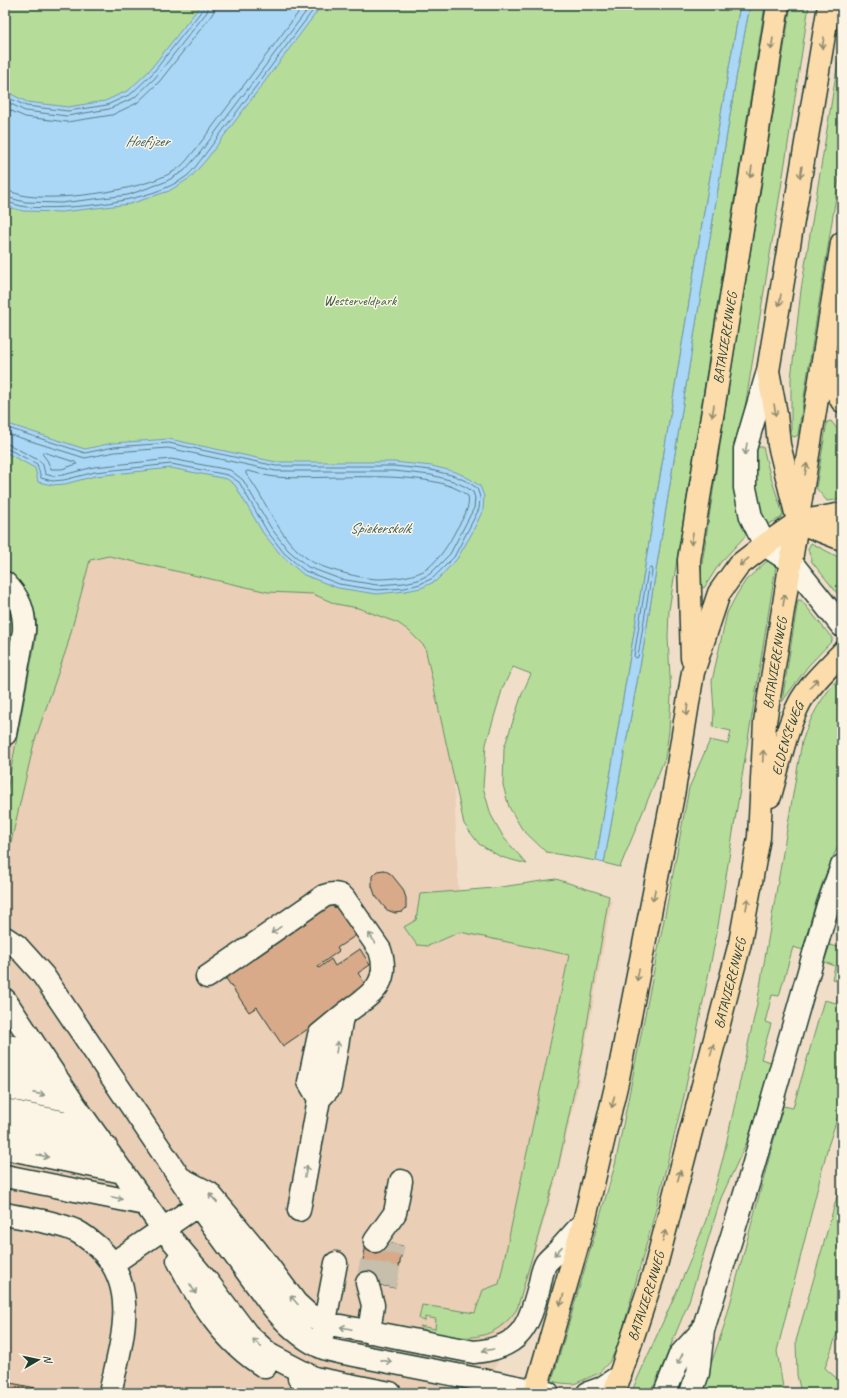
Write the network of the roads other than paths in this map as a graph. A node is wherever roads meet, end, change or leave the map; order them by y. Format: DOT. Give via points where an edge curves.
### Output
graph roads {
  1 [pos="778,5"];
  2 [pos="829,5"];
  3 [pos="841,251"];
  4 [pos="826,347"];
  5 [pos="768,371"];
  6 [pos="842,401"];
  7 [pos="842,514"];
  8 [pos="798,522"];
  9 [pos="842,539"];
  10 [pos="765,545"];
  11 [pos="791,562"];
  12 [pos="5,583"];
  13 [pos="842,626"];
  14 [pos="842,653"];
  15 [pos="693,672"];
  16 [pos="5,734"];
  17 [pos="758,837"];
  18 [pos="842,866"];
  19 [pos="5,938"];
  20 [pos="207,977"];
  21 [pos="13,1018"];
  22 [pos="5,1046"];
  23 [pos="5,1066"];
  24 [pos="56,1076"];
  25 [pos="5,1087"];
  26 [pos="72,1101"];
  27 [pos="5,1110"];
  28 [pos="5,1127"];
  29 [pos="91,1128"];
  30 [pos="106,1147"];
  31 [pos="5,1148"];
  32 [pos="123,1172"];
  33 [pos="5,1176"];
  34 [pos="179,1177"];
  35 [pos="401,1181"];
  36 [pos="145,1204"];
  37 [pos="198,1205"];
  38 [pos="299,1210"];
  39 [pos="5,1214"];
  40 [pos="584,1222"];
  41 [pos="163,1229"];
  42 [pos="384,1242"];
  43 [pos="336,1263"];
  44 [pos="112,1264"];
  45 [pos="376,1284"];
  46 [pos="282,1318"];
  47 [pos="325,1323"];
  48 [pos="704,1330"];
  49 [pos="369,1332"];
  50 [pos="320,1347"];
  51 [pos="617,1384"];
  52 [pos="312,1385"];
  53 [pos="539,1392"];
  54 [pos="110,1393"];
  55 [pos="390,1393"];
  56 [pos="588,1393"];
  57 [pos="665,1393"];
  58 [pos="691,1393"];
  1 -- 15 [label="main road, BATAVIERENWEG, one-way" via="689,560"];
  2 -- 5 [label="main road, BATAVIERENWEG, one-way"];
  3 -- 4 [label="main road, BATAVIERENWEG"];
  4 -- 6 [label="main road" via="835,388"];
  8 -- 4 [label="main road, BATAVIERENWEG, one-way"];
  5 -- 8 [label="main road, BATAVIERENWEG, one-way" via="779,445"];
  5 -- 10 [label="street, BATAVIERENWEG, one-way" via="745,449 745,488 751,517"];
  7 -- 8 [label="main road"];
  8 -- 9 [label="main road"];
  8 -- 10 [label="main road, BATAVIERENWEG"];
  8 -- 11 [label="main road, BATAVIERENWEG"];
  10 -- 11 [label="street"];
  10 -- 15 [label="main road, BATAVIERENWEG, one-way" via="739,566 719,593"];
  11 -- 13 [label="street"];
  17 -- 11 [label="main road, BATAVIERENWEG, one-way" via="765,722"];
  12 -- 16 [label="street" via="20,602 25,621"];
  17 -- 14 [label="main road, ELDENSEWEG, one-way" via="787,733 800,702"];
  15 -- 40 [label="main road, BATAVIERENWEG, one-way" via="674,790 618,1078"];
  51 -- 17 [label="main road, BATAVIERENWEG, one-way" via="654,1273 740,943"];
  18 -- 48 [label="street" via="828,905"];
  19 -- 34 [label="street" via="17,946 43,975"];
  38 -- 20 [label="street, one-way" via="320,1099 330,1087 342,1016 375,990 381,981 383,960 380,950 344,898 334,894 324,896"];
  21 -- 22 [label="street"];
  21 -- 24 [label="street"];
  23 -- 24 [label="street"];
  24 -- 26 [label="street"];
  25 -- 26 [label="street, one-way"];
  26 -- 29 [label="street"];
  27 -- 29 [label="street"];
  28 -- 30 [label="street"];
  29 -- 30 [label="street"];
  30 -- 32 [label="street"];
  31 -- 32 [label="street, one-way"];
  32 -- 36 [label="street"];
  33 -- 36 [label="street, one-way"];
  34 -- 37 [label="street"];
  47 -- 34 [label="street, one-way" via="302,1309 292,1299 257,1251 208,1193"];
  35 -- 42 [label="street" via="395,1214"];
  36 -- 41 [label="street"];
  37 -- 41 [label="street"];
  37 -- 46 [label="street"];
  39 -- 44 [label="street" via="58,1224 76,1231 90,1239"];
  40 -- 49 [label="street, one-way" via="546,1264 527,1324 512,1342 499,1348 474,1352"];
  40 -- 53 [label="main road, BATAVIERENWEG, one-way"];
  41 -- 44 [label="street"];
  41 -- 52 [label="street" via="247,1334 270,1355"];
  43 -- 47 [label="street"];
  44 -- 54 [label="street" via="124,1294 125,1312"];
  45 -- 49 [label="street"];
  46 -- 47 [label="street" via="303,1325"];
  46 -- 50 [label="street"];
  49 -- 47 [label="street, one-way"];
  47 -- 50 [label="street"];
  48 -- 57 [label="street, one-way" via="680,1355"];
  48 -- 58 [label="street" via="698,1373"];
  50 -- 52 [label="street"];
  50 -- 53 [label="street, one-way"];
  51 -- 56 [label="street"];
  52 -- 55 [label="street"];
}
